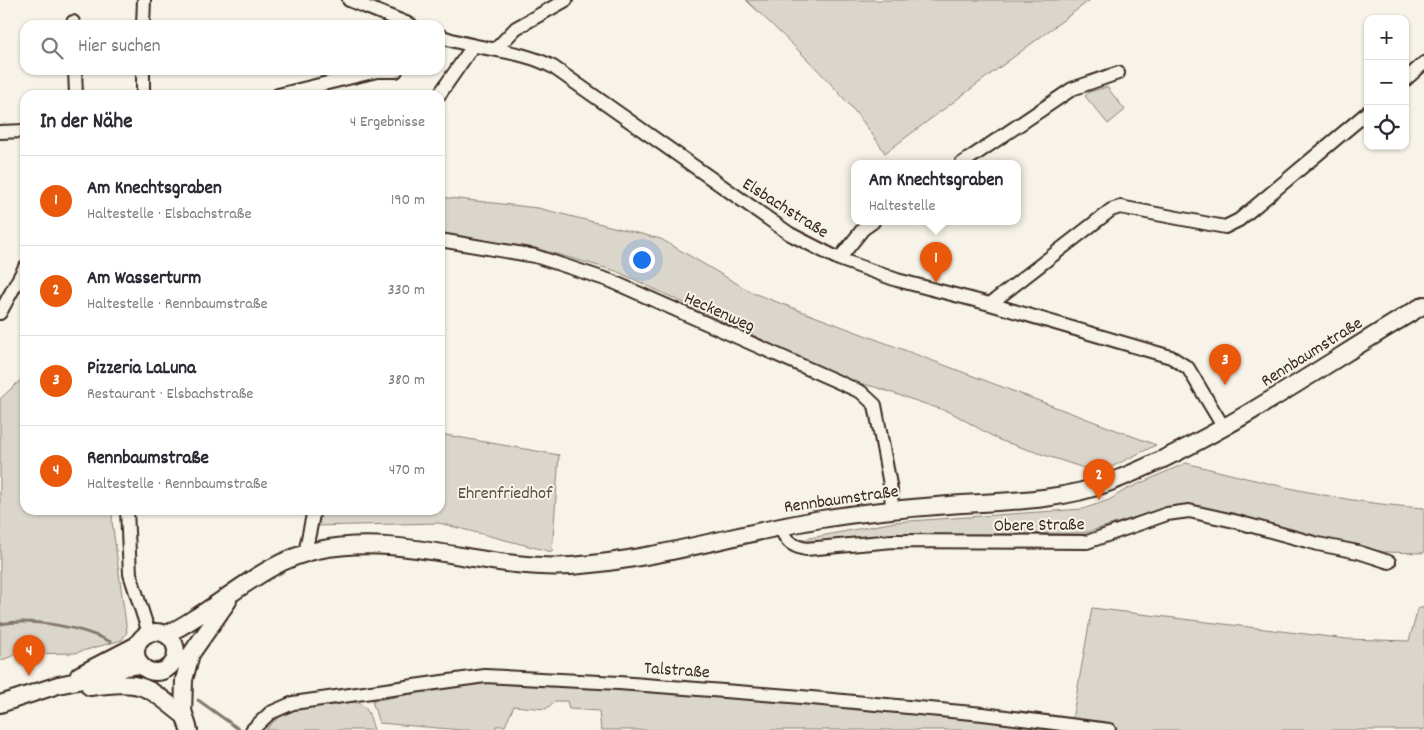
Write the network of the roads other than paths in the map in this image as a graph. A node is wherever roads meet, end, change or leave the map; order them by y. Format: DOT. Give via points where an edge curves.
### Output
graph roads {
  1 [pos="144,0"];
  2 [pos="349,0"];
  3 [pos="566,0"];
  4 [pos="144,20"];
  5 [pos="399,20"];
  6 [pos="445,38"];
  7 [pos="473,46"];
  8 [pos="496,49"];
  9 [pos="1424,63"];
  10 [pos="1118,73"];
  11 [pos="75,75"];
  12 [pos="143,75"];
  13 [pos="360,75"];
  14 [pos="1409,76"];
  15 [pos="76,90"];
  16 [pos="143,90"];
  17 [pos="299,90"];
  18 [pos="442,90"];
  19 [pos="1364,115"];
  20 [pos="20,131"];
  21 [pos="0,132"];
  22 [pos="967,160"];
  23 [pos="869,225"];
  24 [pos="445,241"];
  25 [pos="839,259"];
  26 [pos="20,277"];
  27 [pos="990,304"];
  28 [pos="1424,305"];
  29 [pos="0,313"];
  30 [pos="1224,428"];
  31 [pos="892,510"];
  32 [pos="126,515"];
  33 [pos="313,515"];
  34 [pos="780,527"];
  35 [pos="306,553"];
  36 [pos="1390,562"];
  37 [pos="232,595"];
  38 [pos="149,633"];
  39 [pos="166,634"];
  40 [pos="137,645"];
  41 [pos="176,649"];
  42 [pos="140,665"];
  43 [pos="163,669"];
  44 [pos="58,685"];
  45 [pos="0,704"];
  46 [pos="186,722"];
  47 [pos="252,730"];
  48 [pos="1109,730"];
  1 -- 4 [label="street"];
  2 -- 5 [label="street"];
  3 -- 8 [label="street" via="516,28"];
  6 -- 7 [label="street, Elsbachstraße"];
  7 -- 8 [label="street, Elsbachstraße"];
  7 -- 18 [label="street"];
  8 -- 25 [label="street, Elsbachstraße" via="536,58 553,67 790,234"];
  9 -- 14 [label="street"];
  10 -- 22 [label="street" via="1072,89"];
  11 -- 15 [label="street"];
  12 -- 16 [label="street"];
  13 -- 17 [label="street"];
  19 -- 27 [label="street" via="1239,220 1225,227 1120,207 1111,210"];
  20 -- 21 [label="street"];
  23 -- 25 [label="street"];
  24 -- 31 [label="street, Heckenweg" via="535,256 611,281 861,392 875,405"];
  25 -- 27 [label="street, Elsbachstraße" via="896,280"];
  26 -- 29 [label="street"];
  27 -- 30 [label="street, Elsbachstraße" via="1180,361 1188,368"];
  28 -- 30 [label="main road, Rennbaumstraße"];
  30 -- 31 [label="main road, Rennbaumstraße" via="1154,464 1091,488 1040,498"];
  31 -- 34 [label="main road, Rennbaumstraße"];
  32 -- 38 [label="street" via="130,574"];
  33 -- 35 [label="street"];
  34 -- 35 [label="main road, Rennbaumstraße" via="602,564 567,566 502,564 419,549 373,545 332,547"];
  34 -- 36 [label="street, Obere Straße" via="785,539 794,547 806,549 893,541 1086,542 1168,514 1189,511"];
  35 -- 37 [label="main road, Rennbaumstraße" via="263,571"];
  37 -- 39 [label="main road, Rennbaumstraße"];
  37 -- 41 [label="main road, Rennbaumstraße" via="184,637"];
  37 -- 46 [label="main road" via="190,654 184,680"];
  38 -- 39 [label="main road"];
  38 -- 40 [label="main road"];
  39 -- 41 [label="main road"];
  40 -- 42 [label="main road" via="136,658"];
  40 -- 44 [label="main road"];
  41 -- 43 [label="main road" via="175,660"];
  42 -- 43 [label="main road" via="145,669"];
  42 -- 44 [label="main road"];
  43 -- 46 [label="main road" via="161,677"];
  44 -- 45 [label="main road"];
  44 -- 46 [label="main road" via="73,689 122,683 147,687"];
  47 -- 48 [label="street, Talstraße" via="270,713 293,703 485,676 619,682 790,696"];
}
